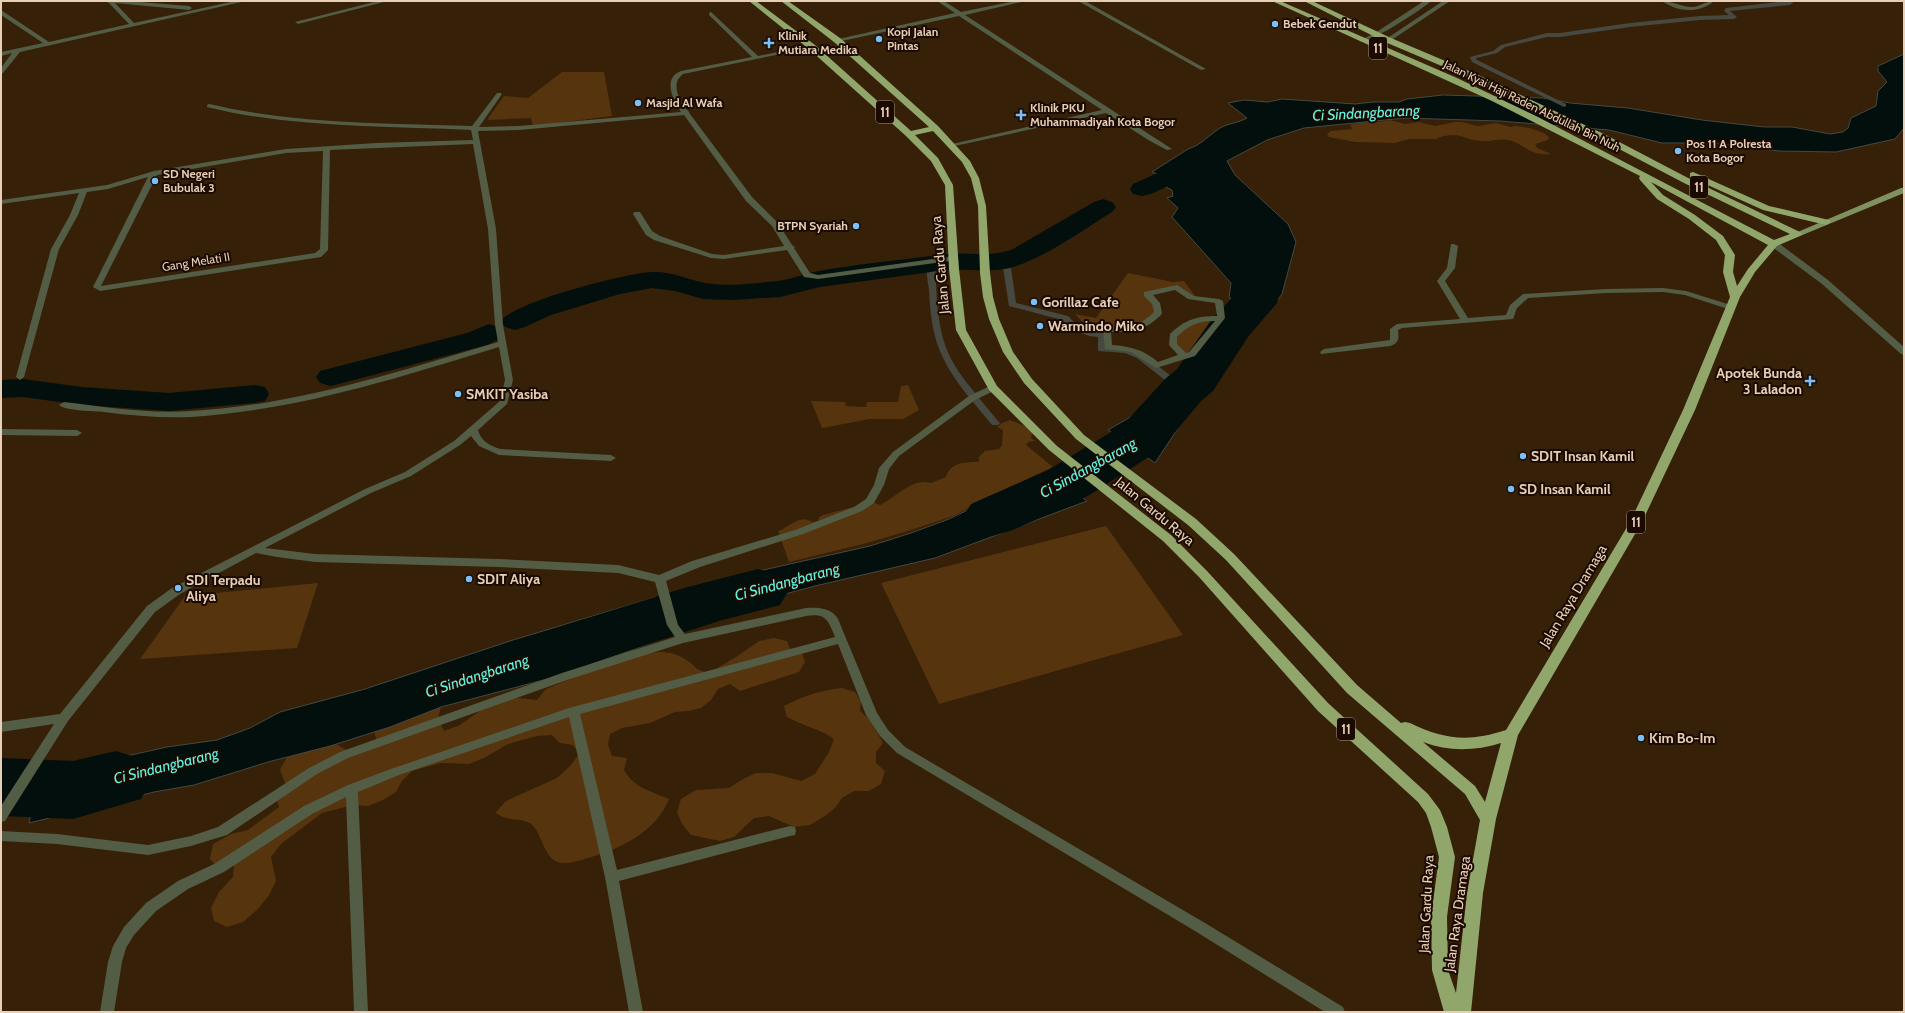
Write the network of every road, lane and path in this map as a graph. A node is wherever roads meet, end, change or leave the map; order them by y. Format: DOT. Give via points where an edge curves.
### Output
graph roads {
  1 [pos="243,1"];
  2 [pos="385,1"];
  3 [pos="752,1"];
  4 [pos="784,1"];
  5 [pos="940,1"];
  6 [pos="1022,1"];
  7 [pos="1082,1"];
  8 [pos="1275,1"];
  9 [pos="1307,1"];
  10 [pos="1428,1"];
  11 [pos="1447,1"];
  12 [pos="1665,1"];
  13 [pos="1711,1"];
  14 [pos="110,2"];
  15 [pos="377,2"];
  16 [pos="202,9"];
  17 [pos="1,12"];
  18 [pos="711,14"];
  19 [pos="961,14"];
  20 [pos="298,22"];
  21 [pos="133,25"];
  22 [pos="1377,34"];
  23 [pos="837,40"];
  24 [pos="1388,40"];
  25 [pos="1362,41"];
  26 [pos="47,43"];
  27 [pos="1374,46"];
  28 [pos="812,47"];
  29 [pos="18,50"];
  30 [pos="1,54"];
  31 [pos="757,58"];
  32 [pos="1203,69"];
  33 [pos="1,72"];
  34 [pos="1473,76"];
  35 [pos="1455,80"];
  36 [pos="499,94"];
  37 [pos="209,106"];
  38 [pos="1107,111"];
  39 [pos="687,113"];
  40 [pos="935,128"];
  41 [pos="474,129"];
  42 [pos="910,134"];
  43 [pos="476,142"];
  44 [pos="952,146"];
  45 [pos="327,148"];
  46 [pos="1169,149"];
  47 [pos="1632,152"];
  48 [pos="1638,172"];
  49 [pos="154,173"];
  50 [pos="1904,190"];
  51 [pos="84,191"];
  52 [pos="1,202"];
  53 [pos="637,214"];
  54 [pos="1826,222"];
  55 [pos="1797,234"];
  56 [pos="1774,244"];
  57 [pos="1454,246"];
  58 [pos="791,247"];
  59 [pos="954,263"];
  60 [pos="1733,303"];
  61 [pos="1221,318"];
  62 [pos="1464,321"];
  63 [pos="503,343"];
  64 [pos="1324,352"];
  65 [pos="1904,352"];
  66 [pos="1185,356"];
  67 [pos="20,377"];
  68 [pos="993,388"];
  69 [pos="64,405"];
  70 [pos="473,429"];
  71 [pos="1,432"];
  72 [pos="77,433"];
  73 [pos="611,458"];
  74 [pos="256,549"];
  75 [pos="660,579"];
  76 [pos="682,639"];
  77 [pos="842,639"];
  78 [pos="573,710"];
  79 [pos="1380,714"];
  80 [pos="64,718"];
  81 [pos="1,727"];
  82 [pos="1511,734"];
  83 [pos="352,789"];
  84 [pos="3,815"];
  85 [pos="1488,819"];
  86 [pos="790,831"];
  87 [pos="1,836"];
  88 [pos="612,876"];
  89 [pos="107,1012"];
  90 [pos="361,1012"];
  91 [pos="636,1012"];
  92 [pos="1338,1012"];
  93 [pos="1453,1012"];
  94 [pos="1462,1012"];
  1 -- 16 [label="street"];
  2 -- 15 [label="street"];
  3 -- 28 [label="highway, Jalan Gardu Raya / 11"];
  4 -- 23 [label="highway, Jalan Gardu Raya / 11"];
  5 -- 19 [label="street"];
  6 -- 19 [label="street"];
  7 -- 32 [label="street"];
  8 -- 25 [label="highway, Jalan Kyai Haji Raden Abdullah Bin Nuh / 11"];
  9 -- 22 [label="highway, Jalan Kyai Haji Raden Abdullah Bin Nuh / 11"];
  10 -- 22 [label="street"];
  11 -- 24 [label="street"];
  12 -- 13 [label="street" via="1692,9 1699,9"];
  14 -- 16 [label="street"];
  14 -- 21 [label="street"];
  15 -- 20 [label="street"];
  16 -- 21 [label="street"];
  17 -- 26 [label="street"];
  18 -- 31 [label="street"];
  19 -- 23 [label="street"];
  19 -- 38 [label="street"];
  21 -- 26 [label="street"];
  22 -- 24 [label="highway, Jalan Kyai Haji Raden Abdullah Bin Nuh / 11"];
  22 -- 25 [label="street"];
  23 -- 40 [label="highway, Jalan Gardu Raya / 11"];
  24 -- 27 [label="street"];
  24 -- 34 [label="highway, Jalan Kyai Haji Raden Abdullah Bin Nuh / 11"];
  25 -- 27 [label="highway, Jalan Kyai Haji Raden Abdullah Bin Nuh / 11"];
  26 -- 29 [label="street"];
  27 -- 35 [label="highway, Jalan Kyai Haji Raden Abdullah Bin Nuh / 11"];
  28 -- 31 [label="street"];
  28 -- 42 [label="highway, Jalan Gardu Raya / 11"];
  29 -- 30 [label="street"];
  29 -- 33 [label="street"];
  31 -- 39 [label="street" via="677,75 673,87 678,103"];
  34 -- 35 [label="highway"];
  34 -- 47 [label="highway, Jalan Kyai Haji Raden Abdullah Bin Nuh / 11"];
  35 -- 48 [label="highway, Jalan Kyai Haji Raden Abdullah Bin Nuh / 11"];
  36 -- 41 [label="street"];
  37 -- 41 [label="street" via="244,114 328,122"];
  38 -- 44 [label="street"];
  38 -- 46 [label="street"];
  39 -- 41 [label="street" via="519,128"];
  39 -- 58 [label="street" via="749,199 775,225"];
  40 -- 42 [label="highway"];
  40 -- 44 [label="highway, Jalan Gardu Raya / 11"];
  41 -- 43 [label="street"];
  42 -- 59 [label="highway, Jalan Gardu Raya / 11" via="934,160 948,185"];
  43 -- 45 [label="street"];
  43 -- 63 [label="street" via="492,229 499,325"];
  44 -- 79 [label="highway, Jalan Gardu Raya / 11" via="966,161 979,190 985,273 994,319 1008,352 1028,381 1080,437 1192,522 1230,557 1352,689"];
  45 -- 49 [label="street" via="286,151"];
  45 -- 49 [label="street, Gang Melati II" via="324,250 321,253 304,258 100,289 97,287"];
  47 -- 54 [label="highway" via="1689,173 1766,208"];
  47 -- 55 [label="highway, Jalan Kyai Haji Raden Abdullah Bin Nuh / 11"];
  48 -- 56 [label="highway, Jalan Kyai Haji Raden Abdullah Bin Nuh / 11"];
  48 -- 60 [label="highway" via="1660,197 1720,238 1730,255 1728,272"];
  49 -- 51 [label="street" via="108,187"];
  50 -- 54 [label="main road, 11"];
  51 -- 52 [label="street"];
  51 -- 67 [label="street" via="55,249"];
  53 -- 58 [label="street" via="649,233 657,238 712,256 724,257"];
  54 -- 55 [label="main road, 11"];
  55 -- 56 [label="highway, Jalan Raya Dramaga / 11"];
  56 -- 60 [label="highway, Jalan Raya Dramaga / 11" via="1751,271"];
  56 -- 65 [label="street" via="1825,282"];
  57 -- 62 [label="street" via="1451,268 1441,281"];
  58 -- 59 [label="street" via="803,270 812,277"];
  59 -- 68 [label="highway, Jalan Gardu Raya / 11" via="961,330"];
  60 -- 62 [label="street" via="1663,290 1526,296 1513,307 1510,317"];
  60 -- 82 [label="highway, Jalan Raya Dramaga / 11" via="1689,410 1636,522"];
  61 -- 66 [label="street" via="1192,354"];
  61 -- 66 [label="street" via="1193,319 1173,336 1173,345"];
  61 -- 66 [label="street" via="1219,301 1184,296 1176,287 1146,294 1156,303 1158,313 1144,326 1107,329 1108,347 1131,348 1145,354 1156,365"];
  62 -- 64 [label="street" via="1400,326 1394,329 1393,342"];
  63 -- 69 [label="street" via="339,392 245,408 190,414 161,414"];
  63 -- 70 [label="street" via="509,380 504,402"];
  68 -- 75 [label="street" via="972,398 896,454 884,468 879,485 870,501 858,509 799,532 696,564"];
  68 -- 93 [label="highway, Jalan Gardu Raya / 11" via="1052,448 1167,538 1203,574 1323,707 1423,798 1432,810 1447,857 1439,917 1440,970"];
  70 -- 73 [label="street" via="481,444 499,452"];
  70 -- 74 [label="street" via="447,450 408,474 334,508"];
  71 -- 72 [label="street"];
  74 -- 75 [label="street" via="316,558 618,569"];
  74 -- 80 [label="street" via="176,591 151,609"];
  75 -- 76 [label="street" via="673,625"];
  76 -- 77 [label="street" via="819,610 833,619"];
  76 -- 87 [label="street" via="566,676 344,755 313,771 222,831 191,841 148,850 57,839"];
  77 -- 78 [label="street"];
  77 -- 92 [label="street" via="872,715 884,733 901,750"];
  78 -- 83 [label="street"];
  78 -- 88 [label="street"];
  79 -- 82 [label="highway" via="1425,738 1444,744 1478,744"];
  79 -- 85 [label="highway, 11" via="1470,790"];
  80 -- 81 [label="street"];
  80 -- 84 [label="street"];
  82 -- 85 [label="highway, Jalan Raya Dramaga / 11"];
  83 -- 89 [label="street" via="308,810 219,868 183,885 151,907 129,931 120,946"];
  83 -- 90 [label="street"];
  85 -- 94 [label="highway, Jalan Raya Dramaga / 11" via="1475,893"];
  86 -- 88 [label="street"];
  88 -- 91 [label="street"];
}
